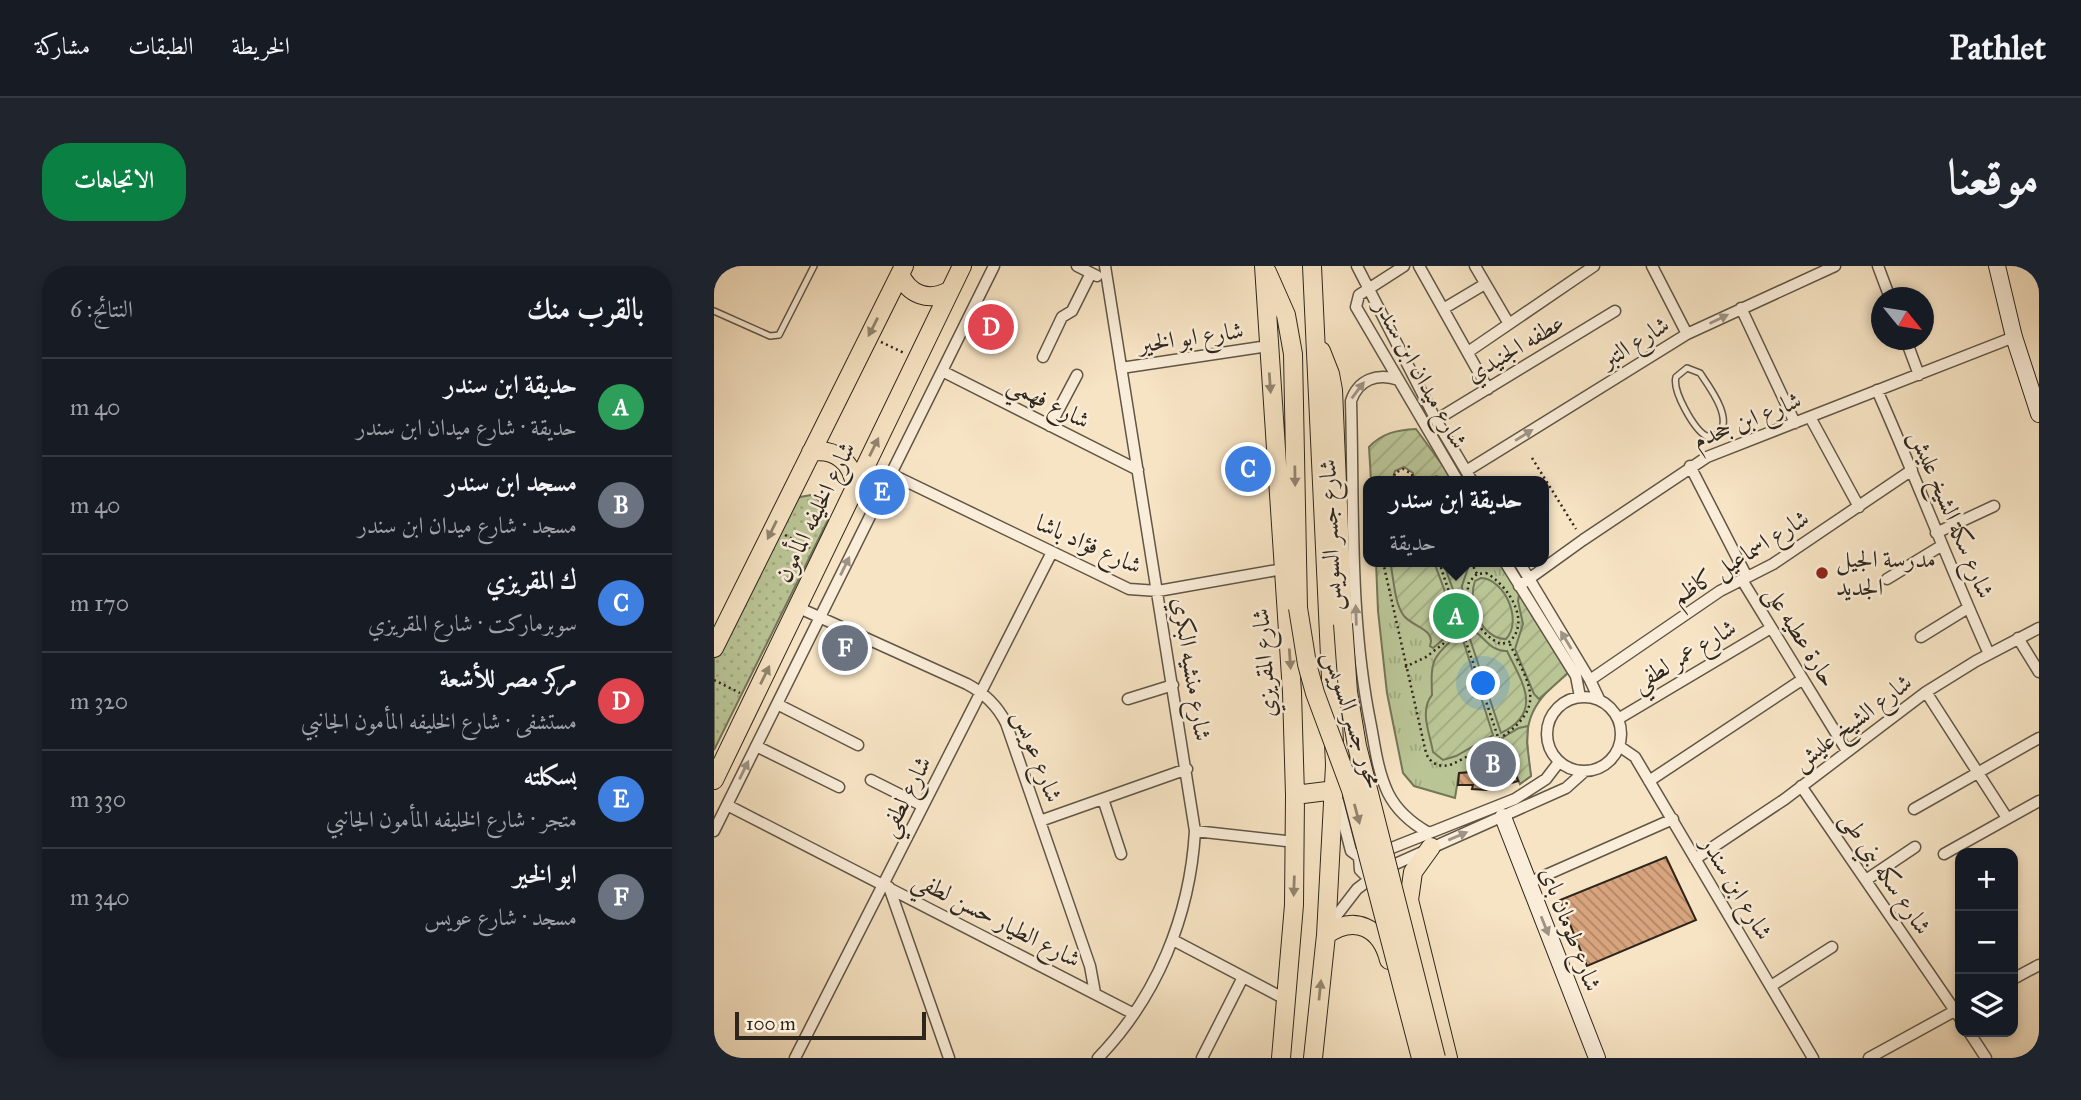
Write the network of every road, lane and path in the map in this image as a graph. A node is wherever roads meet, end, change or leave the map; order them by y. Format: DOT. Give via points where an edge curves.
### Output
graph roads {
  1 [pos="814,266"];
  2 [pos="961,266"];
  3 [pos="994,266"];
  4 [pos="1077,266"];
  5 [pos="1105,266"];
  6 [pos="1264,266"];
  7 [pos="1312,266"];
  8 [pos="1357,266"];
  9 [pos="1404,266"];
  10 [pos="1419,266"];
  11 [pos="1475,266"];
  12 [pos="1594,266"];
  13 [pos="1666,266"];
  14 [pos="1835,266"];
  15 [pos="1878,266"];
  16 [pos="1997,266"];
  17 [pos="1654,269"];
  18 [pos="902,270"];
  19 [pos="1575,271"];
  20 [pos="1091,273"];
  21 [pos="1107,282"];
  22 [pos="1485,284"];
  23 [pos="1886,287"];
  24 [pos="1368,290"];
  25 [pos="949,291"];
  26 [pos="1741,308"];
  27 [pos="1444,309"];
  28 [pos="714,311"];
  29 [pos="1615,311"];
  30 [pos="1509,324"];
  31 [pos="1687,334"];
  32 [pos="869,336"];
  33 [pos="2014,337"];
  34 [pos="1315,338"];
  35 [pos="1268,346"];
  36 [pos="1910,350"];
  37 [pos="1468,352"];
  38 [pos="1043,356"];
  39 [pos="916,359"];
  40 [pos="1121,368"];
  41 [pos="942,372"];
  42 [pos="1077,375"];
  43 [pos="1919,375"];
  44 [pos="1399,380"];
  45 [pos="1489,388"];
  46 [pos="1878,390"];
  47 [pos="2039,414"];
  48 [pos="1810,416"];
  49 [pos="1436,420"];
  50 [pos="1795,422"];
  51 [pos="1050,426"];
  52 [pos="1718,435"];
  53 [pos="1726,449"];
  54 [pos="811,452"];
  55 [pos="1532,458"];
  56 [pos="1690,466"];
  57 [pos="1138,470"];
  58 [pos="1912,470"];
  59 [pos="891,474"];
  60 [pos="1394,476"];
  61 [pos="1412,476"];
  62 [pos="1455,476"];
  63 [pos="1469,476"];
  64 [pos="1543,476"];
  65 [pos="1549,485"];
  66 [pos="855,487"];
  67 [pos="1994,506"];
  68 [pos="1858,507"];
  69 [pos="772,529"];
  70 [pos="1936,533"];
  71 [pos="1583,540"];
  72 [pos="1941,546"];
  73 [pos="1052,552"];
  74 [pos="823,554"];
  75 [pos="1549,565"];
  76 [pos="1384,567"];
  77 [pos="1441,567"];
  78 [pos="1473,567"];
  79 [pos="1508,567"];
  80 [pos="1523,567"];
  81 [pos="1546,567"];
  82 [pos="1283,569"];
  83 [pos="1477,574"];
  84 [pos="1744,578"];
  85 [pos="1530,579"];
  86 [pos="1887,579"];
  87 [pos="1520,586"];
  88 [pos="1158,591"];
  89 [pos="797,607"];
  90 [pos="1968,608"];
  91 [pos="820,617"];
  92 [pos="1475,619"];
  93 [pos="1463,628"];
  94 [pos="1771,628"];
  95 [pos="2039,628"];
  96 [pos="1921,637"];
  97 [pos="2018,638"];
  98 [pos="1509,642"];
  99 [pos="714,648"];
  100 [pos="1989,654"];
  101 [pos="1405,667"];
  102 [pos="2039,672"];
  103 [pos="1803,679"];
  104 [pos="714,680"];
  105 [pos="1590,680"];
  106 [pos="1173,685"];
  107 [pos="981,692"];
  108 [pos="1926,692"];
  109 [pos="1580,697"];
  110 [pos="1128,699"];
  111 [pos="1599,699"];
  112 [pos="753,700"];
  113 [pos="777,704"];
  114 [pos="1618,719"];
  115 [pos="1499,737"];
  116 [pos="2039,738"];
  117 [pos="858,745"];
  118 [pos="756,746"];
  119 [pos="1619,746"];
  120 [pos="1847,751"];
  121 [pos="1559,762"];
  122 [pos="1187,769"];
  123 [pos="1585,771"];
  124 [pos="1978,773"];
  125 [pos="714,780"];
  126 [pos="871,780"];
  127 [pos="1649,781"];
  128 [pos="1801,786"];
  129 [pos="839,787"];
  130 [pos="1335,790"];
  131 [pos="1295,794"];
  132 [pos="1103,799"];
  133 [pos="2039,801"];
  134 [pos="727,804"];
  135 [pos="923,806"];
  136 [pos="1914,809"];
  137 [pos="1503,817"];
  138 [pos="2007,818"];
  139 [pos="1673,819"];
  140 [pos="1040,821"];
  141 [pos="714,831"];
  142 [pos="1195,831"];
  143 [pos="1430,840"];
  144 [pos="1295,842"];
  145 [pos="1915,847"];
  146 [pos="1944,853"];
  147 [pos="1121,854"];
  148 [pos="1359,857"];
  149 [pos="1695,859"];
  150 [pos="1369,878"];
  151 [pos="1866,880"];
  152 [pos="1528,883"];
  153 [pos="886,886"];
  154 [pos="1412,916"];
  155 [pos="1326,932"];
  156 [pos="1173,940"];
  157 [pos="1382,940"];
  158 [pos="1832,947"];
  159 [pos="2039,965"];
  160 [pos="2018,976"];
  161 [pos="1243,977"];
  162 [pos="1771,986"];
  163 [pos="1095,993"];
  164 [pos="1287,1000"];
  165 [pos="1955,1006"];
  166 [pos="1135,1014"];
  167 [pos="1955,1014"];
  168 [pos="1972,1037"];
  169 [pos="1593,1057"];
  170 [pos="795,1058"];
  171 [pos="949,1058"];
  172 [pos="1098,1058"];
  173 [pos="1202,1058"];
  174 [pos="1281,1058"];
  175 [pos="1313,1058"];
  176 [pos="1414,1058"];
  177 [pos="1421,1058"];
  178 [pos="1436,1058"];
  179 [pos="1448,1058"];
  180 [pos="1813,1058"];
  181 [pos="1869,1058"];
  182 [pos="1986,1058"];
  1 -- 28 [label="lane" via="779,335 769,336"];
  2 -- 25 [label="main road, شارع الخليفه المأمون"];
  3 -- 41 [label="street"];
  4 -- 20 [label="street"];
  5 -- 21 [label="street, شارع منشيه البكري"];
  6 -- 35 [label="main road, شارع المقريزي"];
  6 -- 177 [label="main road, محور جسر السويس, one-way, bridge" via="1286,315 1293,354 1297,608 1307,664 1351,790"];
  7 -- 34 [label="main road"];
  8 -- 24 [label="street, شارع ميدان ابن سندر"];
  9 -- 24 [label="street"];
  10 -- 27 [label="street"];
  11 -- 22 [label="street"];
  12 -- 19 [label="street"];
  13 -- 17 [label="street"];
  14 -- 26 [label="street, شارع التبر"];
  15 -- 23 [label="street"];
  16 -- 33 [label="street"];
  17 -- 31 [label="street"];
  18 -- 25 [label="main road" via="908,287 920,295 935,297"];
  18 -- 32 [label="main road, شارع الخليفه المأمون, one-way"];
  19 -- 30 [label="street"];
  20 -- 21 [label="street"];
  20 -- 38 [label="street"];
  21 -- 40 [label="street, شارع منشيه البكري"];
  22 -- 27 [label="street"];
  22 -- 30 [label="street"];
  24 -- 44 [label="street, شارع ميدان ابن سندر" via="1359,295 1356,307"];
  24 -- 49 [label="street, شارع ميدان ابن سندر"];
  25 -- 39 [label="main road, شارع الخليفه المأمون"];
  31 -- 26 [label="street, شارع التبر, one-way"];
  26 -- 50 [label="street"];
  27 -- 37 [label="street"];
  29 -- 45 [label="street, عطفه الجنيدي"];
  30 -- 37 [label="street"];
  63 -- 31 [label="street, شارع التبر, one-way"];
  32 -- 39 [label="path"];
  32 -- 54 [label="main road, شارع الخليفه المأمون"];
  33 -- 43 [label="street, شارع ابن جحدم"];
  33 -- 47 [label="street"];
  34 -- 130 [label="main road"];
  34 -- 178 [label="main road, محور جسر السويس, bridge" via="1333,390 1343,624 1357,746"];
  35 -- 40 [label="street, شارع ابو الخير"];
  35 -- 82 [label="main road, شارع المقريزي, one-way"];
  36 -- 43 [label="street"];
  37 -- 45 [label="street"];
  66 -- 39 [label="main road, شارع الخليفه المأمون, one-way"];
  40 -- 57 [label="street, شارع منشيه البكري"];
  41 -- 51 [label="street, شارع فهمي"];
  41 -- 59 [label="street"];
  42 -- 51 [label="street"];
  43 -- 46 [label="street, شارع ابن جحدم"];
  44 -- 62 [label="street, شارع ميدان ابن سندر"];
  143 -- 44 [label="street, شارع جسر السويس, one-way" via="1401,812 1387,790 1357,635 1351,401 1360,385 1371,378"];
  45 -- 49 [label="street, عطفه الجنيدي"];
  46 -- 48 [label="street, شارع ابن جحدم"];
  46 -- 58 [label="street, شارع سكة الشيخ عليش"];
  48 -- 50 [label="street, شارع ابن جحدم"];
  48 -- 68 [label="street"];
  49 -- 63 [label="street, شارع ميدان ابن سندر"];
  50 -- 53 [label="street, شارع ابن جحدم"];
  51 -- 57 [label="street, شارع فهمي"];
  52 -- 52 [label="lane" via="1724,416 1703,377 1696,370 1682,370 1676,377 1676,391 1699,432"];
  52 -- 53 [label="lane"];
  53 -- 56 [label="street, شارع ابن جحدم"];
  54 -- 66 [label="main road" via="842,458 852,471"];
  54 -- 69 [label="main road, شارع الخليفه المأمون"];
  55 -- 64 [label="path"];
  56 -- 71 [label="street, شارع ابن جحدم"];
  56 -- 84 [label="street, حارة عطيه على"];
  57 -- 88 [label="street, شارع منشيه البكري"];
  58 -- 68 [label="street, شارع اسماعيل كاظم"];
  58 -- 70 [label="street, شارع سكة الشيخ عليش"];
  59 -- 73 [label="street, شارع فؤاد باشا"];
  91 -- 59 [label="street, one-way"];
  60 -- 61 [label="path" via="1403,469"];
  65 -- 71 [label="path"];
  66 -- 74 [label="main road, شارع الخليفه المأمون"];
  67 -- 70 [label="street"];
  68 -- 84 [label="street, شارع اسماعيل كاظم"];
  69 -- 74 [label="path"];
  69 -- 99 [label="main road, شارع الخليفه المأمون, one-way"];
  70 -- 72 [label="street, شارع سكة الشيخ عليش"];
  71 -- 75 [label="street, شارع ابن جحدم"];
  72 -- 86 [label="street"];
  72 -- 90 [label="street, شارع سكة الشيخ عليش"];
  73 -- 88 [label="street, شارع فؤاد باشا" via="1121,586"];
  73 -- 107 [label="street, شارع لطفي"];
  74 -- 89 [label="main road, شارع الخليفه المأمون"];
  76 -- 101 [label="path"];
  77 -- 93 [label="path"];
  78 -- 83 [label="path"];
  79 -- 87 [label="street"];
  80 -- 85 [label="street"];
  81 -- 85 [label="street, شارع ابن جحدم"];
  82 -- 88 [label="street, شارع فؤاد باشا"];
  82 -- 131 [label="main road, شارع المقريزي, one-way"];
  83 -- 92 [label="path" via="1467,589"];
  83 -- 98 [label="path" via="1486,573 1497,580 1510,595 1518,624"];
  84 -- 94 [label="street, حارة عطيه على"];
  84 -- 105 [label="street, شارع اسماعيل كاظم"];
  85 -- 87 [label="street, شارع ابن جحدم"];
  105 -- 85 [label="street, one-way"];
  87 -- 109 [label="street" via="1576,676"];
  88 -- 106 [label="street, شارع منشيه البكري"];
  89 -- 91 [label="street, شارع عويس"];
  112 -- 89 [label="main road, شارع الخليفه المأمون, one-way"];
  90 -- 96 [label="street"];
  90 -- 100 [label="street, شارع سكة الشيخ عليش"];
  91 -- 107 [label="street, شارع عويس"];
  91 -- 113 [label="street"];
  92 -- 93 [label="path"];
  92 -- 98 [label="path" via="1492,640"];
  93 -- 101 [label="path"];
  93 -- 115 [label="path"];
  94 -- 103 [label="street, حارة عطيه على"];
  94 -- 114 [label="street, شارع عمر لطفي"];
  95 -- 97 [label="street, شارع الشيخ عليش"];
  97 -- 100 [label="street, شارع الشيخ عليش"];
  97 -- 102 [label="street"];
  98 -- 115 [label="path" via="1530,700 1523,719"];
  100 -- 108 [label="street, شارع الشيخ عليش"];
  101 -- 115 [label="path" via="1426,753 1435,764 1453,764"];
  103 -- 120 [label="street, حارة عطيه على"];
  103 -- 127 [label="street"];
  104 -- 112 [label="path"];
  105 -- 111 [label="street"];
  106 -- 110 [label="street"];
  106 -- 122 [label="street, شارع منشيه البكري"];
  107 -- 135 [label="street, شارع لطفي"];
  107 -- 140 [label="street, شارع عويس" via="1006,723"];
  108 -- 120 [label="street, شارع الشيخ عليش"];
  108 -- 124 [label="street"];
  109 -- 111 [label="street"];
  109 -- 121 [label="street" via="1562,704 1550,718 1547,737"];
  111 -- 114 [label="street"];
  112 -- 125 [label="main road, شارع الخليفه المأمون"];
  113 -- 117 [label="street"];
  113 -- 118 [label="street"];
  114 -- 119 [label="street"];
  116 -- 124 [label="street"];
  118 -- 129 [label="street"];
  134 -- 118 [label="street, one-way"];
  119 -- 123 [label="street" via="1602,767"];
  119 -- 127 [label="street, شارع ابن سندر" via="1635,757"];
  120 -- 128 [label="street, شارع الشيخ عليش"];
  121 -- 123 [label="street"];
  121 -- 143 [label="street" via="1546,779 1515,799"];
  122 -- 132 [label="street"];
  122 -- 142 [label="street, شارع منشيه البكري"];
  123 -- 137 [label="street" via="1566,789"];
  124 -- 136 [label="street"];
  124 -- 138 [label="street"];
  126 -- 135 [label="street"];
  127 -- 139 [label="street, شارع ابن سندر"];
  128 -- 149 [label="street, شارع الشيخ عليش"];
  128 -- 151 [label="street, شارع سكه بني طى"];
  130 -- 131 [label="main road"];
  130 -- 148 [label="street" via="1349,847"];
  130 -- 155 [label="main road"];
  131 -- 144 [label="main road, شارع المقريزي"];
  132 -- 140 [label="street"];
  132 -- 147 [label="street"];
  133 -- 138 [label="street"];
  134 -- 141 [label="street"];
  134 -- 153 [label="street, شارع الطيار حسن لطفي"];
  135 -- 153 [label="street, شارع لطفي"];
  143 -- 137 [label="street, one-way"];
  137 -- 152 [label="street, شارع طومان باى"];
  138 -- 146 [label="street"];
  139 -- 149 [label="street, شارع ابن سندر"];
  139 -- 152 [label="street"];
  140 -- 163 [label="street, شارع عويس"];
  142 -- 144 [label="street"];
  142 -- 156 [label="street, شارع منشيه البكري" via="1190,876"];
  143 -- 148 [label="street"];
  143 -- 150 [label="street"];
  143 -- 154 [label="main road" via="1410,882"];
  144 -- 164 [label="main road, شارع المقريزي, one-way"];
  145 -- 151 [label="street"];
  148 -- 150 [label="street" via="1360,870"];
  149 -- 162 [label="street, شارع ابن سندر"];
  150 -- 155 [label="street" via="1345,901"];
  151 -- 165 [label="street, شارع سكه بني طى"];
  152 -- 169 [label="street, شارع طومان باى, one-way"];
  153 -- 163 [label="street, شارع الطيار حسن لطفي"];
  153 -- 170 [label="street, شارع لطفي"];
  153 -- 171 [label="street"];
  154 -- 157 [label="main road" via="1390,913 1380,925"];
  154 -- 179 [label="main road"];
  155 -- 157 [label="main road" via="1354,925"];
  175 -- 155 [label="main road, one-way"];
  156 -- 161 [label="street"];
  156 -- 166 [label="street, شارع منشيه البكري"];
  157 -- 176 [label="main road"];
  158 -- 162 [label="street"];
  159 -- 160 [label="street"];
  161 -- 164 [label="street"];
  161 -- 173 [label="street"];
  162 -- 180 [label="street, شارع ابن سندر"];
  163 -- 166 [label="street, شارع الطيار حسن لطفي"];
  164 -- 174 [label="main road, شارع المقريزي"];
  166 -- 172 [label="street, شارع منشيه البكري"];
  167 -- 181 [label="street"];
  168 -- 182 [label="street"];
}
